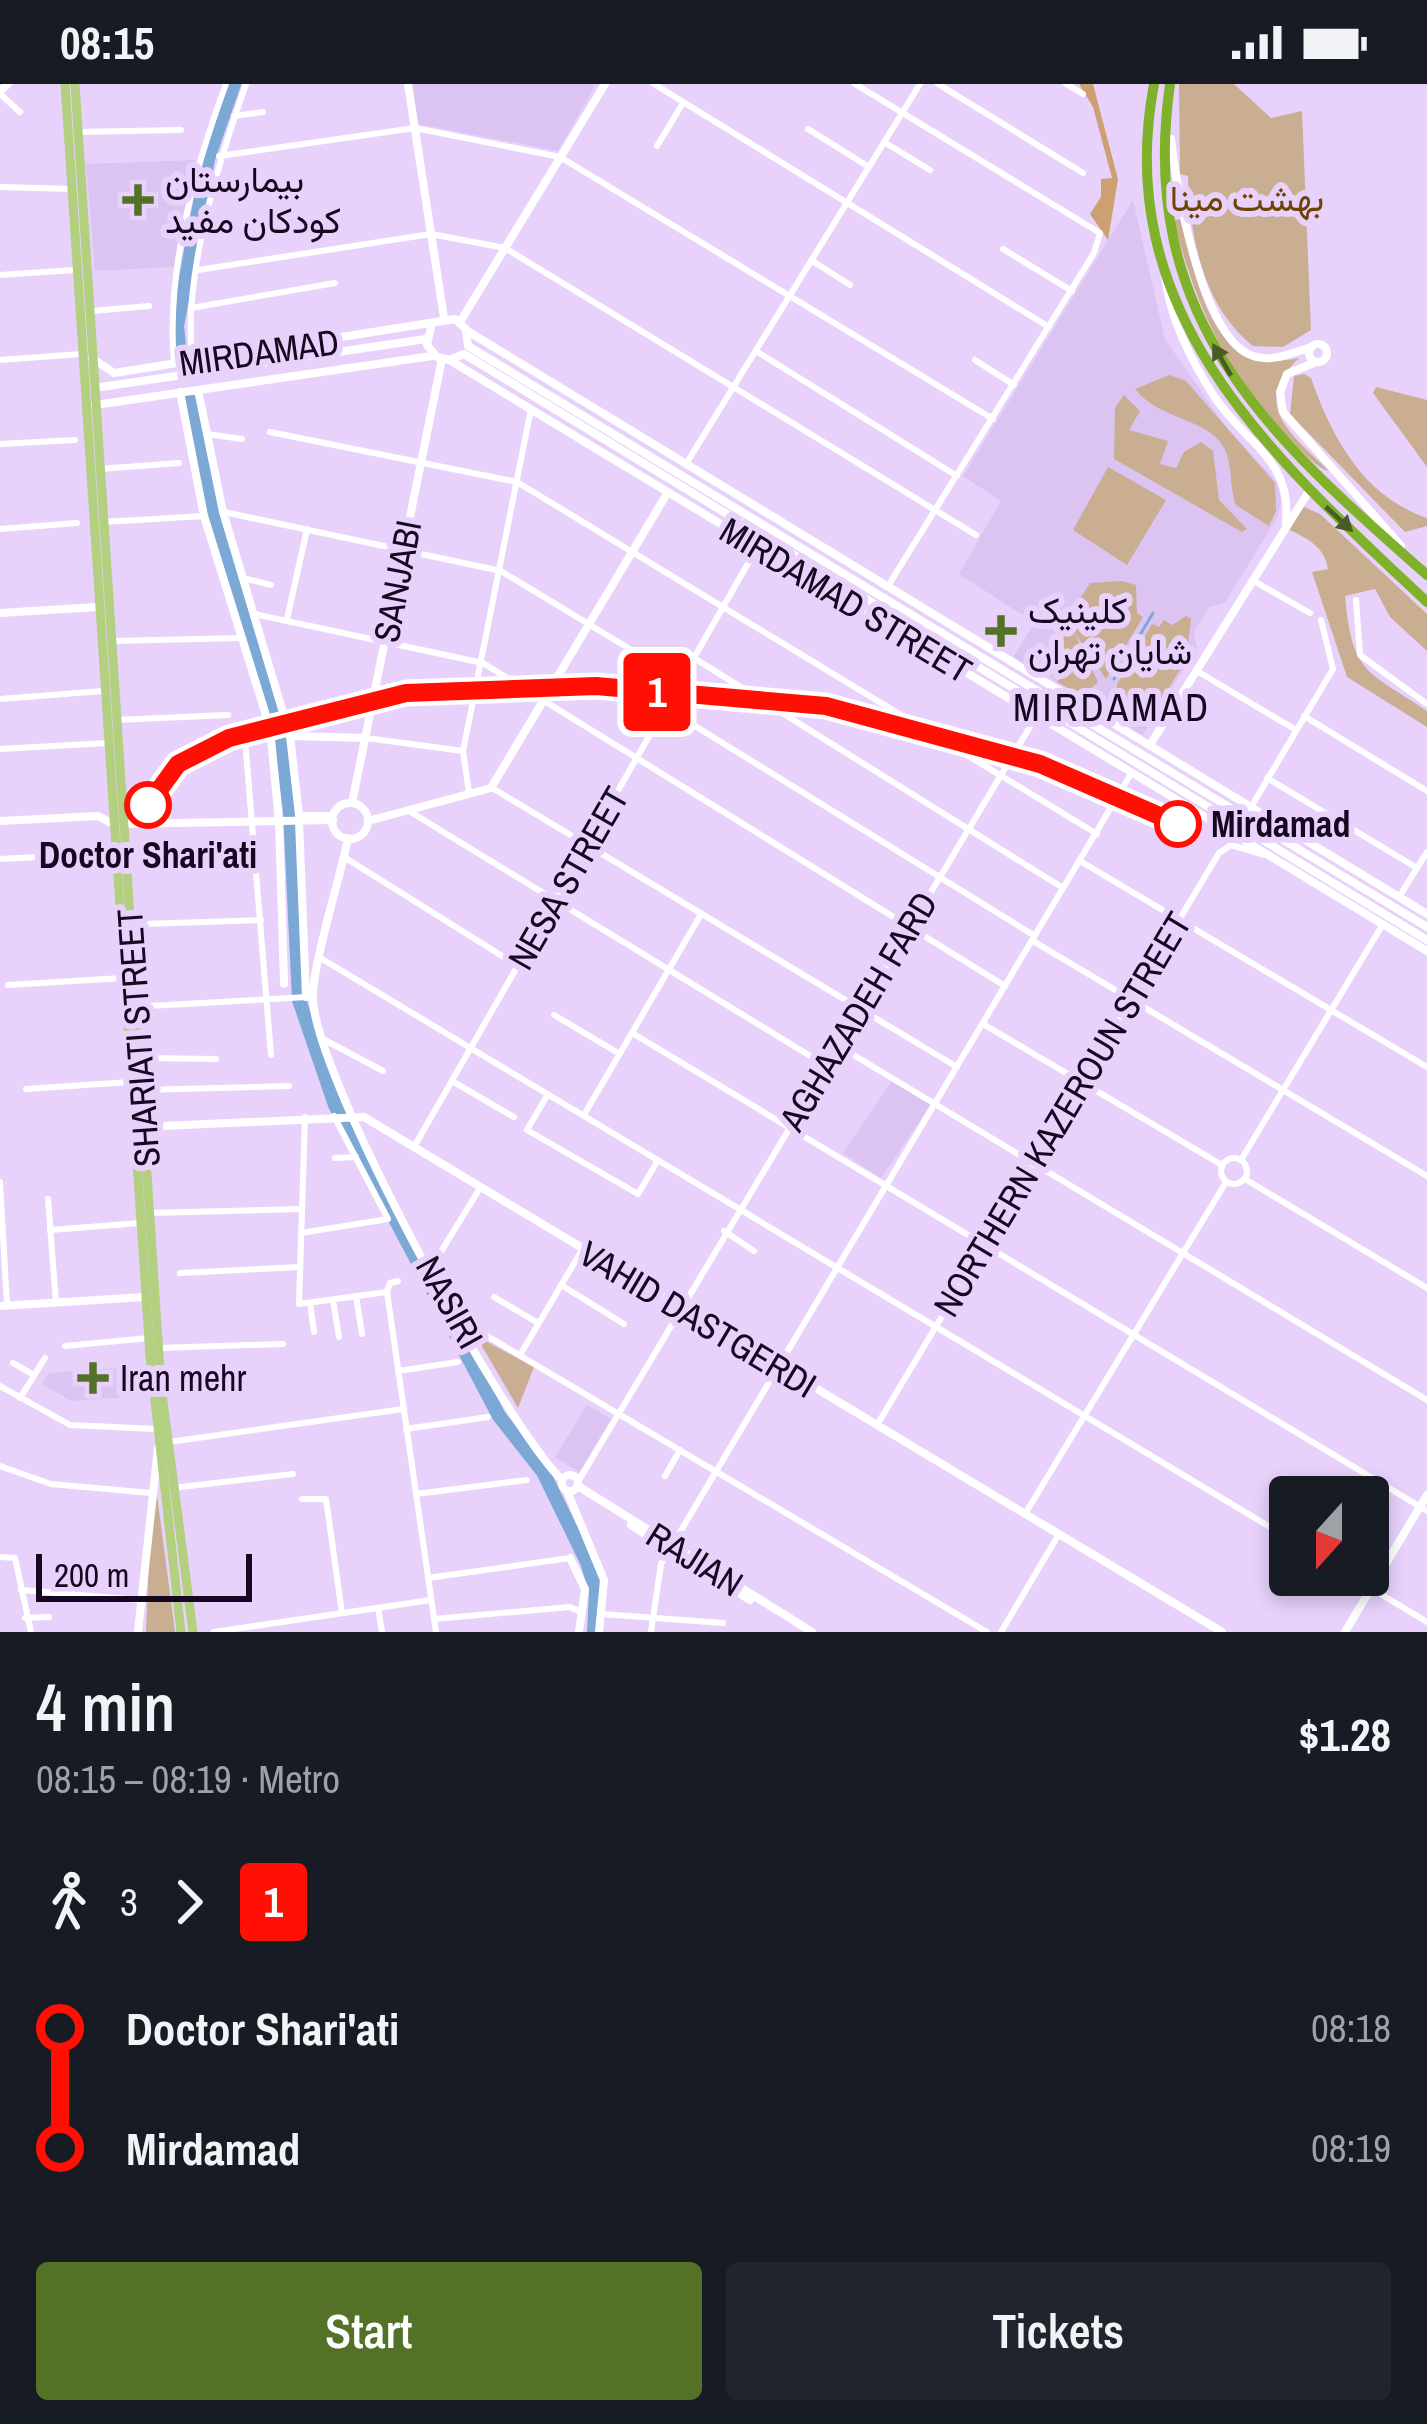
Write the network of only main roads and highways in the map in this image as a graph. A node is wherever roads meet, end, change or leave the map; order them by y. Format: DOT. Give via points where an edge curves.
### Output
graph roads {
  1 [pos="8,84"];
  2 [pos="65,84"];
  3 [pos="75,84"];
  4 [pos="408,84"];
  5 [pos="605,84"];
  6 [pos="1154,84"];
  7 [pos="1170,84"];
  8 [pos="0,93"];
  9 [pos="1167,104"];
  10 [pos="1163,258"];
  11 [pos="444,318"];
  12 [pos="463,326"];
  13 [pos="430,327"];
  14 [pos="426,339"];
  15 [pos="376,346"];
  16 [pos="1311,347"];
  17 [pos="466,350"];
  18 [pos="86,356"];
  19 [pos="235,356"];
  20 [pos="442,358"];
  21 [pos="279,361"];
  22 [pos="1316,362"];
  23 [pos="381,363"];
  24 [pos="133,384"];
  25 [pos="88,389"];
  26 [pos="198,390"];
  27 [pos="180,392"];
  28 [pos="134,398"];
  29 [pos="90,405"];
  30 [pos="1309,491"];
  31 [pos="668,492"];
  32 [pos="1286,523"];
  33 [pos="1417,566"];
  34 [pos="1427,575"];
  35 [pos="1427,602"];
  36 [pos="97,607"];
  37 [pos="0,613"];
  38 [pos="975,663"];
  39 [pos="986,685"];
  40 [pos="290,736"];
  41 [pos="366,737"];
  42 [pos="1150,746"];
  43 [pos="352,803"];
  44 [pos="299,818"];
  45 [pos="333,818"];
  46 [pos="279,820"];
  47 [pos="368,820"];
  48 [pos="0,821"];
  49 [pos="118,824"];
  50 [pos="348,838"];
  51 [pos="1333,894"];
  52 [pos="1365,902"];
  53 [pos="1427,914"];
  54 [pos="1427,927"];
  55 [pos="1427,940"];
  56 [pos="1427,951"];
  57 [pos="284,984"];
  58 [pos="309,998"];
  59 [pos="131,1022"];
  60 [pos="343,1116"];
  61 [pos="141,1124"];
  62 [pos="146,1297"];
  63 [pos="4,1306"];
  64 [pos="160,1444"];
  65 [pos="562,1480"];
  66 [pos="575,1486"];
  67 [pos="1427,1495"];
  68 [pos="1424,1509"];
  69 [pos="570,1558"];
  70 [pos="1208,1628"];
  71 [pos="138,1632"];
  72 [pos="181,1632"];
  73 [pos="193,1632"];
  74 [pos="579,1632"];
  75 [pos="599,1632"];
  76 [pos="807,1632"];
  77 [pos="1222,1632"];
  78 [pos="1345,1632"];
  1 -- 8 [label="main road"];
  2 -- 18 [label="main road, SHARIATI STREET"];
  3 -- 18 [label="main road, SHARIATI STREET"];
  4 -- 11 [label="main road"];
  5 -- 12 [label="main road"];
  6 -- 10 [label="highway" via="1148,154"];
  7 -- 9 [label="highway"];
  9 -- 16 [label="main road" via="1184,224 1229,334 1261,358"];
  33 -- 9 [label="highway, one-way" via="1296,458 1220,360 1177,255 1165,177"];
  10 -- 30 [label="highway" via="1223,392"];
  10 -- 32 [label="main road" via="1172,309 1215,398 1280,470"];
  11 -- 12 [label="main road"];
  11 -- 13 [label="main road"];
  12 -- 17 [label="main road"];
  12 -- 42 [label="main road, MIRDAMAD STREET"];
  13 -- 14 [label="main road"];
  13 -- 19 [label="main road, MIRDAMAD"];
  14 -- 15 [label="main road"];
  14 -- 20 [label="main road"];
  15 -- 21 [label="main road"];
  15 -- 23 [label="main road" via="392,352"];
  16 -- 22 [label="main road"];
  16 -- 22 [label="main road" via="1327,351"];
  17 -- 20 [label="main road"];
  17 -- 38 [label="main road"];
  17 -- 54 [label="main road"];
  18 -- 19 [label="main road, MIRDAMAD" via="108,372"];
  18 -- 25 [label="main road, SHARIATI STREET"];
  19 -- 21 [label="main road"];
  20 -- 23 [label="main road"];
  20 -- 31 [label="main road, MIRDAMAD STREET"];
  20 -- 41 [label="main road, SANJABI"];
  21 -- 24 [label="main road"];
  22 -- 33 [label="main road" via="1287,374 1283,412"];
  23 -- 26 [label="main road"];
  24 -- 25 [label="main road"];
  24 -- 28 [label="main road"];
  25 -- 29 [label="main road, SHARIATI STREET"];
  26 -- 27 [label="main road"];
  26 -- 40 [label="main road" via="224,512"];
  27 -- 28 [label="main road"];
  27 -- 46 [label="main road" via="204,516 270,728"];
  28 -- 29 [label="main road"];
  29 -- 36 [label="main road, SHARIATI STREET"];
  29 -- 49 [label="main road, SHARIATI STREET"];
  30 -- 32 [label="main road"];
  30 -- 35 [label="highway, one-way"];
  31 -- 39 [label="main road, MIRDAMAD STREET"];
  31 -- 47 [label="main road" via="491,788"];
  32 -- 42 [label="main road"];
  33 -- 34 [label="highway"];
  36 -- 37 [label="main road"];
  36 -- 49 [label="main road, SHARIATI STREET"];
  38 -- 39 [label="main road"];
  38 -- 52 [label="main road"];
  39 -- 51 [label="main road, MIRDAMAD STREET"];
  40 -- 41 [label="main road"];
  40 -- 44 [label="main road"];
  41 -- 43 [label="main road, SANJABI"];
  42 -- 53 [label="main road, MIRDAMAD STREET"];
  43 -- 45 [label="main road"];
  43 -- 47 [label="main road"];
  44 -- 45 [label="main road"];
  44 -- 46 [label="main road"];
  44 -- 58 [label="main road"];
  45 -- 50 [label="main road"];
  46 -- 49 [label="main road"];
  46 -- 57 [label="main road"];
  47 -- 50 [label="main road" via="364,832"];
  48 -- 49 [label="main road" via="98,816"];
  49 -- 59 [label="main road, SHARIATI STREET"];
  49 -- 59 [label="main road, SHARIATI STREET" via="122,978"];
  50 -- 58 [label="main road"];
  51 -- 52 [label="main road"];
  51 -- 56 [label="main road, MIRDAMAD STREET"];
  52 -- 55 [label="main road"];
  58 -- 60 [label="main road"];
  59 -- 61 [label="main road, SHARIATI STREET"];
  59 -- 61 [label="main road, SHARIATI STREET" via="130,1082"];
  60 -- 61 [label="main road, VAHID DASTGERDI"];
  60 -- 65 [label="main road, NASIRI" via="510,1414"];
  60 -- 70 [label="main road, VAHID DASTGERDI" via="364,1117"];
  61 -- 62 [label="main road, SHARIATI STREET"];
  61 -- 64 [label="main road, SHARIATI STREET"];
  62 -- 63 [label="main road"];
  62 -- 64 [label="main road, SHARIATI STREET"];
  64 -- 71 [label="main road"];
  64 -- 72 [label="main road, SHARIATI STREET"];
  64 -- 73 [label="main road, SHARIATI STREET"];
  65 -- 66 [label="main road, NASIRI"];
  65 -- 66 [label="main road" via="570,1474"];
  66 -- 75 [label="main road, NASIRI" via="604,1580"];
  66 -- 76 [label="main road, RAJIAN"];
  67 -- 68 [label="main road"];
  68 -- 78 [label="main road"];
  69 -- 74 [label="main road" via="584,1589"];
  70 -- 77 [label="main road, VAHID DASTGERDI"];
}
